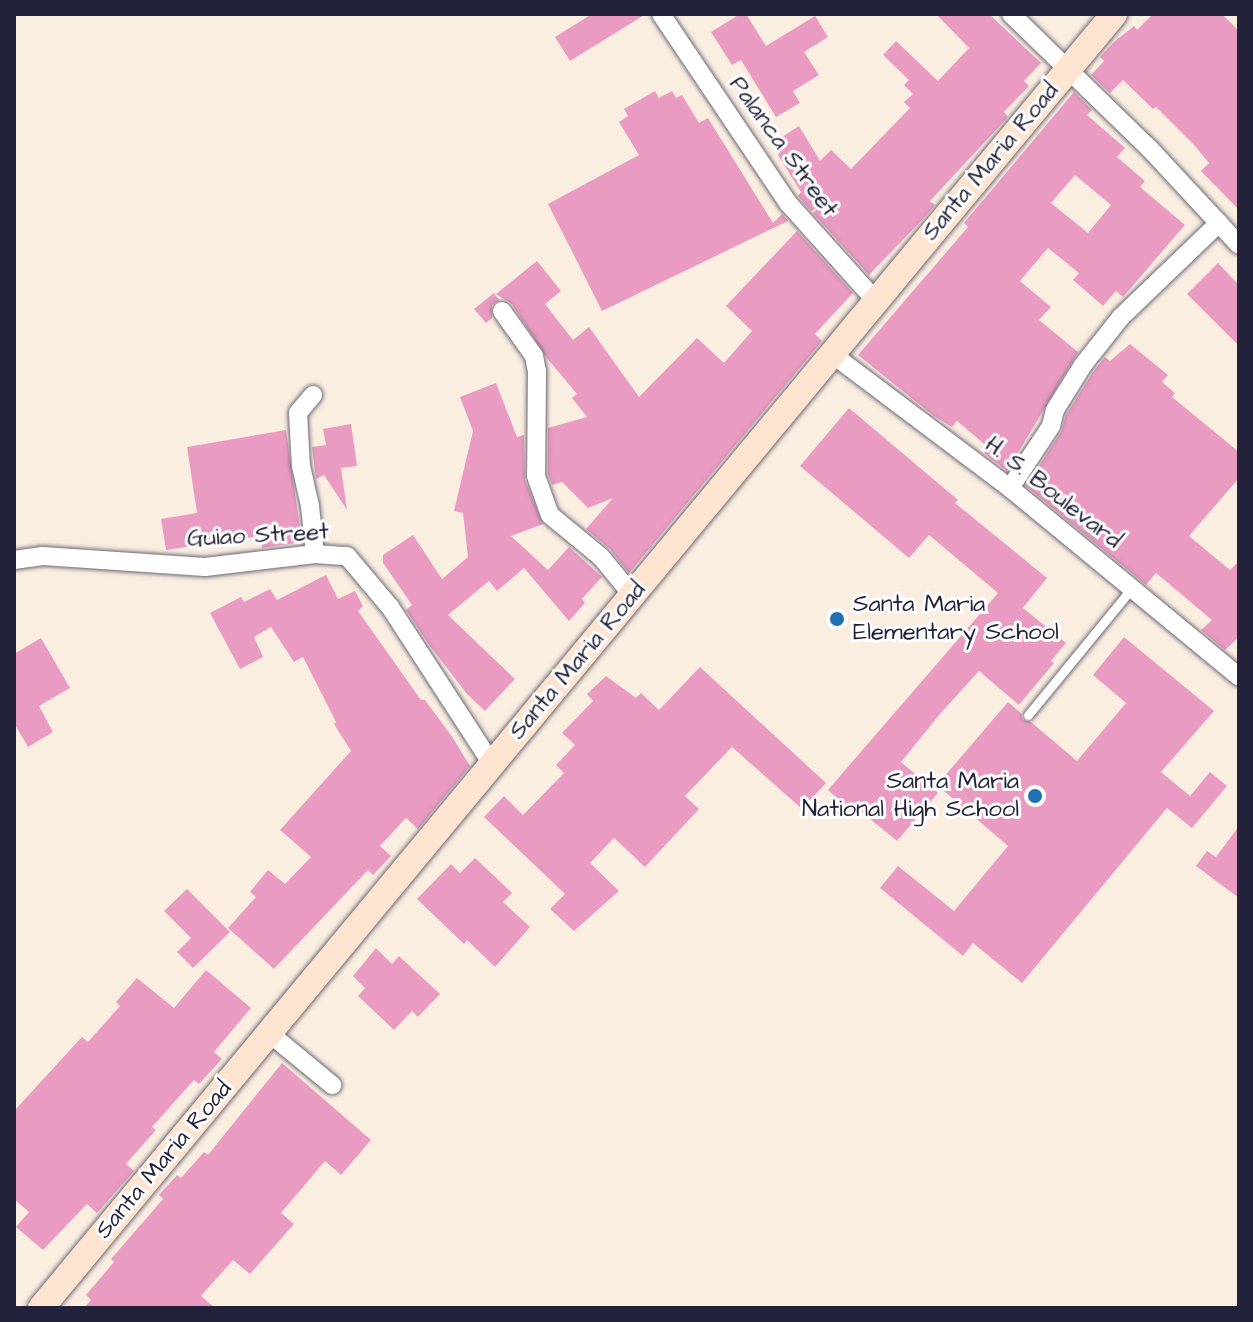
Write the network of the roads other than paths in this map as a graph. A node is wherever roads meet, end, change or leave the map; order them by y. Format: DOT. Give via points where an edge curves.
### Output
graph roads {
  1 [pos="661,14"];
  2 [pos="1011,14"];
  3 [pos="1114,14"];
  4 [pos="1068,69"];
  5 [pos="1231,232"];
  6 [pos="876,301"];
  7 [pos="502,311"];
  8 [pos="832,354"];
  9 [pos="313,395"];
  10 [pos="1010,488"];
  11 [pos="315,554"];
  12 [pos="14,560"];
  13 [pos="1133,587"];
  14 [pos="633,596"];
  15 [pos="1239,677"];
  16 [pos="1028,715"];
  17 [pos="492,764"];
  18 [pos="269,1033"];
  19 [pos="332,1085"];
  20 [pos="41,1308"];
  1 -- 6 [label="street, Palanca Street" via="788,203"];
  2 -- 4 [label="street"];
  3 -- 4 [label="main road, Santa Maria Road"];
  4 -- 5 [label="street"];
  4 -- 6 [label="main road, Santa Maria Road"];
  5 -- 10 [label="street" via="1121,317 1083,365"];
  6 -- 8 [label="main road, Santa Maria Road"];
  7 -- 14 [label="street" via="534,356 536,476 550,515 601,557"];
  8 -- 10 [label="street, H. S. Boulevard"];
  8 -- 14 [label="main road, Santa Maria Road"];
  9 -- 11 [label="street" via="298,413"];
  10 -- 13 [label="street, H. S. Boulevard"];
  11 -- 12 [label="street, Guiao Street" via="205,567 43,556"];
  11 -- 17 [label="street, Guiao Street" via="347,556 366,575"];
  13 -- 15 [label="street, H. S. Boulevard"];
  13 -- 16 [label="lane"];
  14 -- 17 [label="main road, Santa Maria Road"];
  17 -- 18 [label="main road, Santa Maria Road"];
  18 -- 19 [label="street"];
  18 -- 20 [label="main road, Santa Maria Road"];
}
